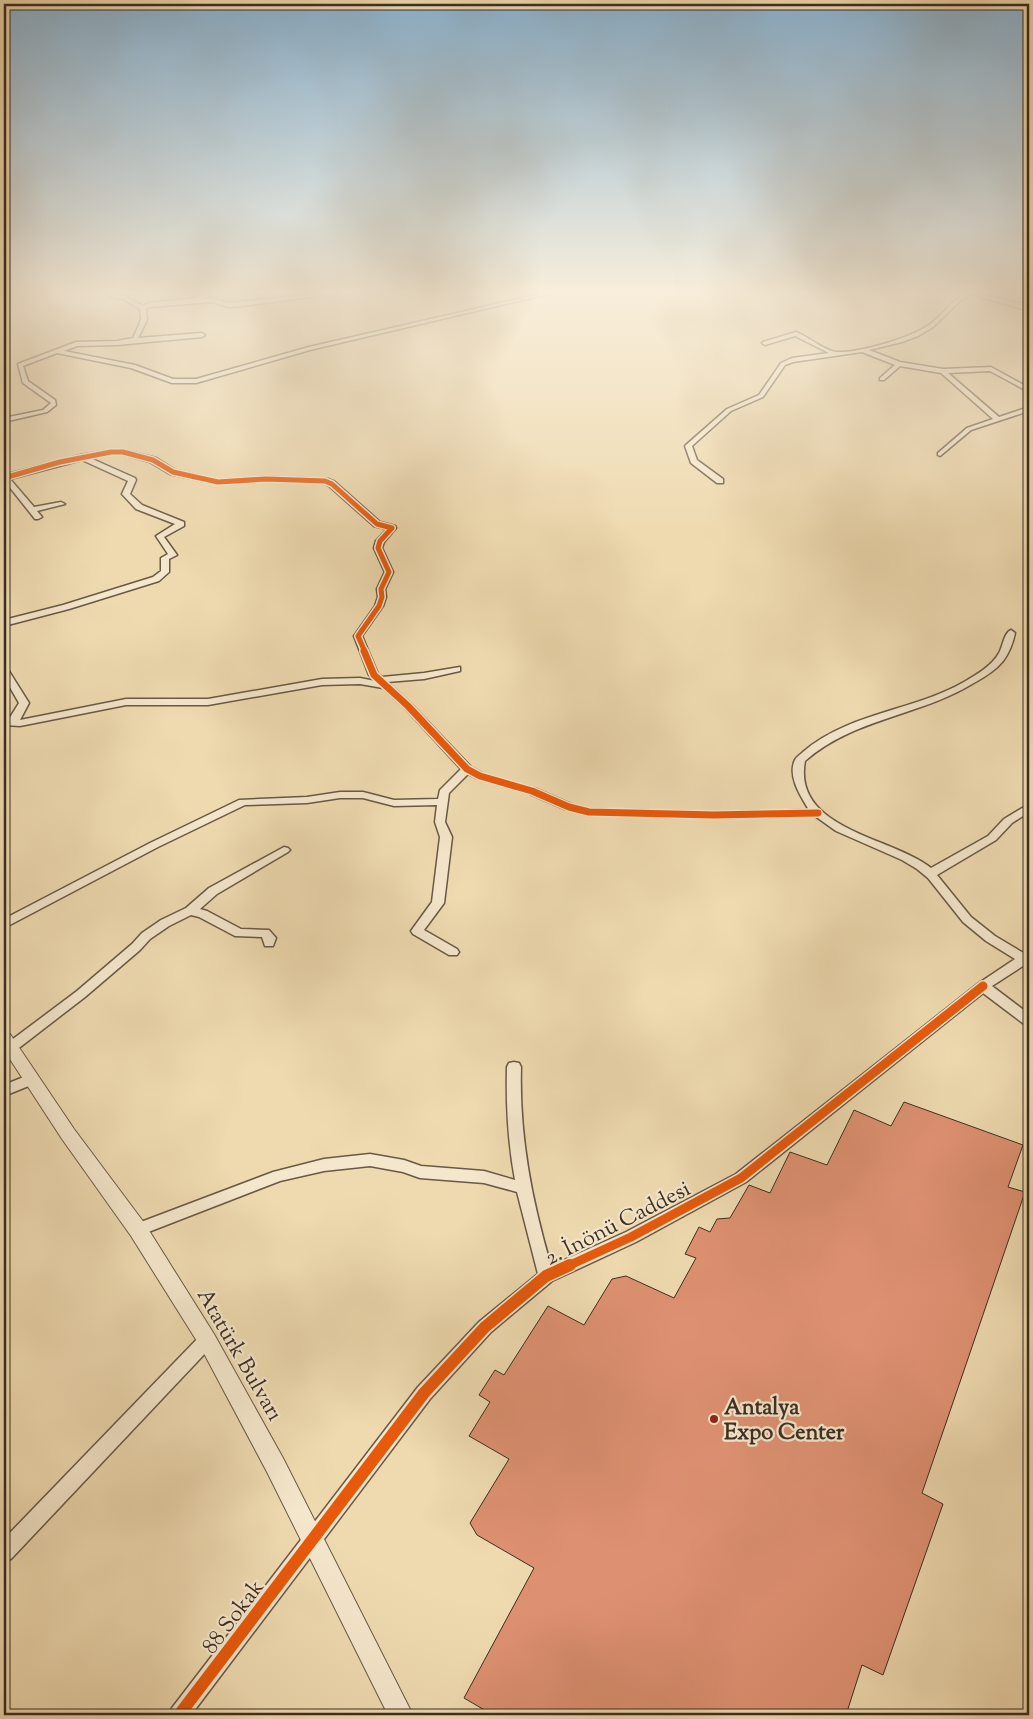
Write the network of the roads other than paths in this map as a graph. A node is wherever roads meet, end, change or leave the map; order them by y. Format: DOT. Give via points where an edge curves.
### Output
graph roads {
  1 [pos="22,371"];
  2 [pos="148,371"];
  3 [pos="231,371"];
  4 [pos="778,371"];
  5 [pos="891,371"];
  6 [pos="943,371"];
  7 [pos="995,371"];
  8 [pos="882,379"];
  9 [pos="1029,390"];
  10 [pos="1029,409"];
  11 [pos="4,420"];
  12 [pos="998,420"];
  13 [pos="940,454"];
  14 [pos="81,457"];
  15 [pos="4,478"];
  16 [pos="720,481"];
  17 [pos="60,504"];
  18 [pos="32,510"];
  19 [pos="38,517"];
  20 [pos="4,623"];
  21 [pos="1011,634"];
  22 [pos="457,669"];
  23 [pos="4,670"];
  24 [pos="383,683"];
  25 [pos="8,722"];
  26 [pos="466,769"];
  27 [pos="442,802"];
  28 [pos="1029,807"];
  29 [pos="818,813"];
  30 [pos="284,850"];
  31 [pos="930,874"];
  32 [pos="190,911"];
  33 [pos="4,924"];
  34 [pos="269,943"];
  35 [pos="453,952"];
  36 [pos="1027,957"];
  37 [pos="983,986"];
  38 [pos="1029,1021"];
  39 [pos="7,1043"];
  40 [pos="514,1067"];
  41 [pos="31,1079"];
  42 [pos="4,1091"];
  43 [pos="524,1188"];
  44 [pos="138,1230"];
  45 [pos="546,1276"];
  46 [pos="207,1340"];
  47 [pos="312,1538"];
  48 [pos="7,1542"];
  49 [pos="179,1715"];
  50 [pos="401,1715"];
  1 -- 11 [label="street" via="25,382 54,404 32,415"];
  2 -- 3 [label="street" via="172,380 196,381"];
  4 -- 16 [label="street" via="761,396 729,410 688,446 694,461"];
  5 -- 8 [label="street"];
  6 -- 12 [label="street"];
  7 -- 9 [label="street"];
  10 -- 12 [label="street"];
  12 -- 13 [label="street" via="969,429"];
  14 -- 15 [label="street"];
  14 -- 20 [label="street" via="132,480 126,494 139,507 181,524 160,536 173,555 165,558 165,572 156,579"];
  14 -- 24 [label="street" via="123,452 153,460 173,472 218,482 266,479 325,482 332,484 377,524 392,528 378,548 389,572 381,589 379,606 358,636 374,674"];
  15 -- 18 [label="street"];
  17 -- 18 [label="street"];
  18 -- 19 [label="street"];
  21 -- 29 [label="street" via="998,661 977,677 922,703 851,728 820,743 800,760 797,777 810,806"];
  22 -- 24 [label="street"];
  23 -- 25 [label="street" via="24,703"];
  24 -- 25 [label="street" via="322,682 208,702 126,702"];
  24 -- 26 [label="street"];
  26 -- 27 [label="street" via="444,792"];
  26 -- 29 [label="street" via="589,812"];
  27 -- 33 [label="street" via="394,803 363,795 243,802"];
  27 -- 35 [label="street" via="440,822 446,837 438,903 417,931"];
  28 -- 31 [label="street" via="992,838"];
  29 -- 31 [label="street" via="840,828 909,859"];
  30 -- 32 [label="street" via="213,891"];
  31 -- 36 [label="street" via="979,930 998,944"];
  32 -- 34 [label="street" via="203,914 239,933 265,933 270,938"];
  32 -- 39 [label="street" via="146,936 82,994"];
  36 -- 37 [label="street, 2. İnönü Caddesi"];
  37 -- 38 [label="street"];
  37 -- 45 [label="street, 2. İnönü Caddesi" via="741,1178 631,1237"];
  39 -- 41 [label="street, Atatürk Bulvarı"];
  40 -- 43 [label="street" via="513,1104"];
  41 -- 42 [label="street"];
  41 -- 44 [label="street, Atatürk Bulvarı"];
  43 -- 44 [label="street" via="484,1177 420,1172 370,1160 324,1165 278,1176"];
  43 -- 45 [label="street" via="529,1219"];
  44 -- 46 [label="street, Atatürk Bulvarı"];
  45 -- 47 [label="street, 2. İnönü Caddesi" via="485,1327 424,1392"];
  46 -- 47 [label="street, Atatürk Bulvarı"];
  46 -- 48 [label="street"];
  47 -- 49 [label="street, 88 Sokak"];
  47 -- 50 [label="street, Atatürk Bulvarı"];
}
